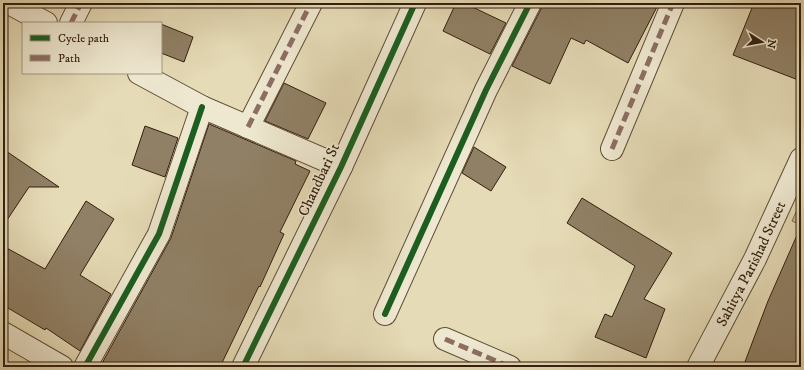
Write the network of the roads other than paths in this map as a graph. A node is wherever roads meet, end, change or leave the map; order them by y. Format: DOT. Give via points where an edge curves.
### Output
graph roads {
  1 [pos="10,3"];
  2 [pos="81,3"];
  3 [pos="311,3"];
  4 [pos="415,3"];
  5 [pos="530,3"];
  6 [pos="673,3"];
  7 [pos="44,22"];
  8 [pos="72,22"];
  9 [pos="140,74"];
  10 [pos="202,107"];
  11 [pos="248,127"];
  12 [pos="612,149"];
  13 [pos="801,159"];
  14 [pos="341,167"];
  15 [pos="385,314"];
  16 [pos="3,333"];
  17 [pos="445,339"];
  18 [pos="62,367"];
  19 [pos="85,367"];
  20 [pos="244,367"];
  21 [pos="510,367"];
  22 [pos="698,367"];
  1 -- 7 [label="street"];
  2 -- 8 [label="street"];
  3 -- 11 [label="street"];
  4 -- 14 [label="street, Chandbari St"];
  5 -- 15 [label="street" via="486,90"];
  6 -- 12 [label="street"];
  9 -- 10 [label="street"];
  10 -- 11 [label="street"];
  10 -- 19 [label="street" via="159,234"];
  11 -- 14 [label="street"];
  13 -- 22 [label="street, Sahitya Parishad Street" via="755,259"];
  14 -- 20 [label="street, Chandbari St"];
  16 -- 18 [label="street"];
  17 -- 21 [label="street"];
}
